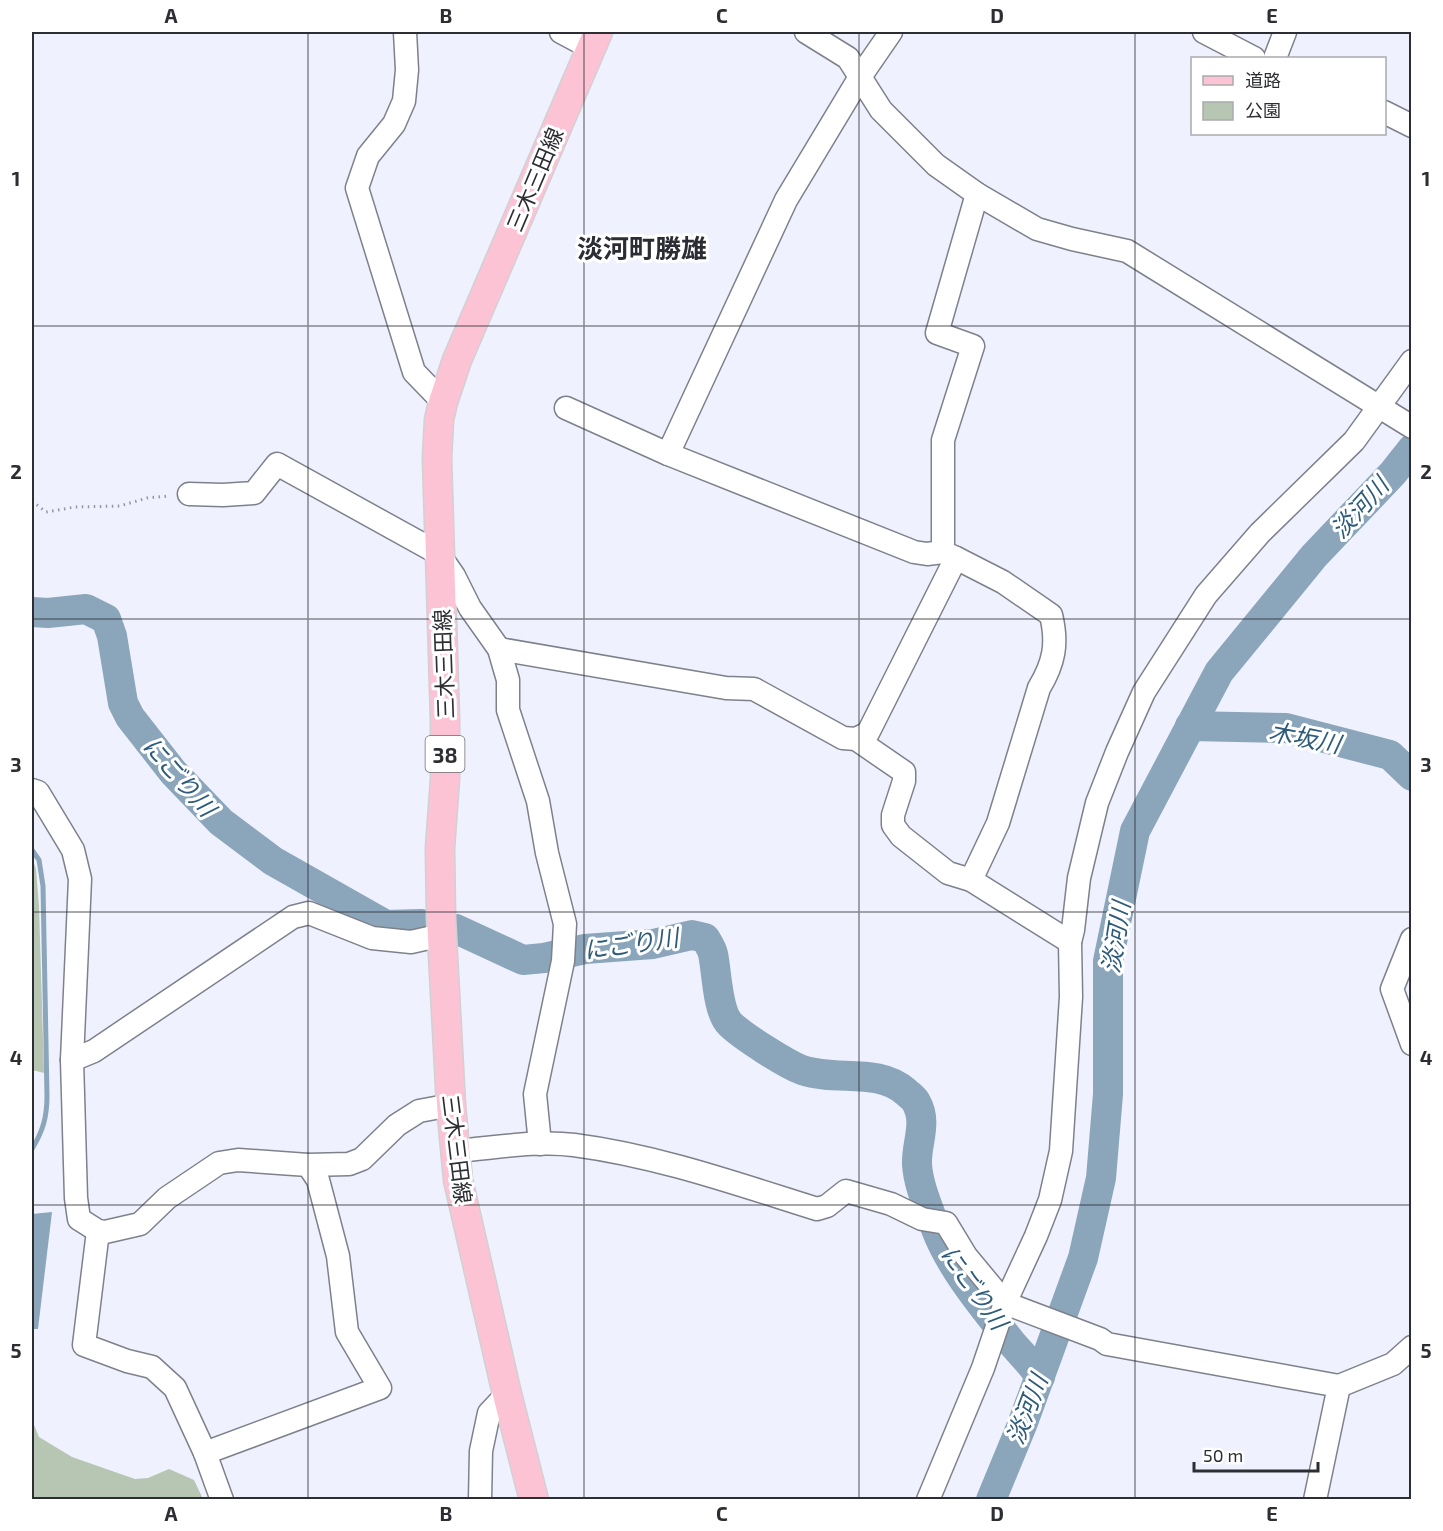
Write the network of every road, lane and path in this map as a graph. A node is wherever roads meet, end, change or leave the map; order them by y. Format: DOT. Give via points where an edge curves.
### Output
graph roads {
  1 [pos="405,32"];
  2 [pos="561,32"];
  3 [pos="806,32"];
  4 [pos="891,32"];
  5 [pos="1204,32"];
  6 [pos="1285,32"];
  7 [pos="594,40"];
  8 [pos="1252,57"];
  9 [pos="1275,57"];
  10 [pos="860,77"];
  11 [pos="1386,113"];
  12 [pos="1412,126"];
  13 [pos="977,194"];
  14 [pos="1412,361"];
  15 [pos="443,402"];
  16 [pos="566,408"];
  17 [pos="1381,409"];
  18 [pos="1412,427"];
  19 [pos="668,454"];
  20 [pos="189,494"];
  21 [pos="32,501"];
  22 [pos="438,553"];
  23 [pos="950,555"];
  24 [pos="499,649"];
  25 [pos="856,739"];
  26 [pos="32,790"];
  27 [pos="971,880"];
  28 [pos="442,934"];
  29 [pos="1412,939"];
  30 [pos="1070,942"];
  31 [pos="1412,1044"];
  32 [pos="72,1060"];
  33 [pos="451,1105"];
  34 [pos="540,1144"];
  35 [pos="456,1151"];
  36 [pos="308,1165"];
  37 [pos="98,1231"];
  38 [pos="1005,1303"];
  39 [pos="1412,1347"];
  40 [pos="1339,1386"];
  41 [pos="507,1394"];
  42 [pos="205,1453"];
  43 [pos="222,1500"];
  44 [pos="480,1500"];
  45 [pos="534,1500"];
  46 [pos="928,1500"];
  47 [pos="1315,1500"];
  1 -- 15 [label="street" via="404,101 394,124 368,156 357,188 414,372"];
  2 -- 7 [label="street"];
  3 -- 10 [label="street" via="848,58"];
  4 -- 10 [label="street"];
  5 -- 8 [label="street"];
  6 -- 9 [label="street"];
  7 -- 15 [label="main road, 三木三田線 / 38" via="457,360"];
  10 -- 13 [label="street" via="881,110 936,165"];
  10 -- 19 [label="street" via="786,200"];
  11 -- 12 [label="street"];
  13 -- 17 [label="street" via="1038,229 1127,251"];
  13 -- 23 [label="street" via="937,333 973,346 943,440"];
  14 -- 17 [label="street"];
  15 -- 22 [label="main road, 三木三田線 / 38" via="437,458"];
  16 -- 19 [label="street"];
  17 -- 18 [label="street"];
  17 -- 30 [label="street" via="1354,441 1260,533 1206,595 1144,692 1097,803 1079,878"];
  19 -- 23 [label="street" via="914,552"];
  20 -- 21 [label="path" via="147,498 120,506 46,512"];
  20 -- 22 [label="street" via="254,492 277,464"];
  22 -- 24 [label="street"];
  22 -- 28 [label="main road, 三木三田線 / 38" via="445,719 440,848"];
  23 -- 25 [label="street" via="868,733"];
  23 -- 27 [label="street" via="1003,582 1051,615 1056,634 1050,669 1039,688 998,823"];
  24 -- 25 [label="street" via="726,688 754,688 843,738"];
  24 -- 34 [label="street" via="508,680 508,710 538,801 565,924 562,961 535,1094"];
  25 -- 27 [label="street" via="904,772 893,815 901,836 948,873"];
  26 -- 32 [label="street" via="38,792 73,850 80,879"];
  27 -- 30 [label="street"];
  28 -- 32 [label="street" via="411,942 372,938 309,913 293,917 94,1051"];
  28 -- 33 [label="main road, 三木三田線 / 38"];
  29 -- 31 [label="street" via="1392,989"];
  30 -- 38 [label="street" via="1071,997 1061,1151 1050,1200"];
  32 -- 37 [label="street" via="79,1219"];
  33 -- 35 [label="main road, 三木三田線 / 38"];
  33 -- 36 [label="street" via="419,1111 397,1125 362,1159 349,1164"];
  34 -- 35 [label="street"];
  34 -- 38 [label="street" via="573,1145 673,1164 817,1209 846,1191 891,1204 922,1219 946,1223 966,1256"];
  35 -- 41 [label="main road, 三木三田線 / 38" via="458,1180"];
  36 -- 37 [label="street" via="238,1160 219,1163 166,1198 140,1224"];
  36 -- 42 [label="street" via="318,1179 338,1256 347,1332 380,1388"];
  37 -- 42 [label="street" via="84,1345 152,1367 176,1388"];
  38 -- 40 [label="street" via="1107,1344"];
  38 -- 46 [label="street" via="983,1368"];
  39 -- 40 [label="street" via="1393,1364"];
  40 -- 47 [label="street"];
  41 -- 44 [label="street" via="489,1413 481,1451"];
  41 -- 45 [label="main road, 三木三田線 / 38"];
  42 -- 43 [label="street"];
}
